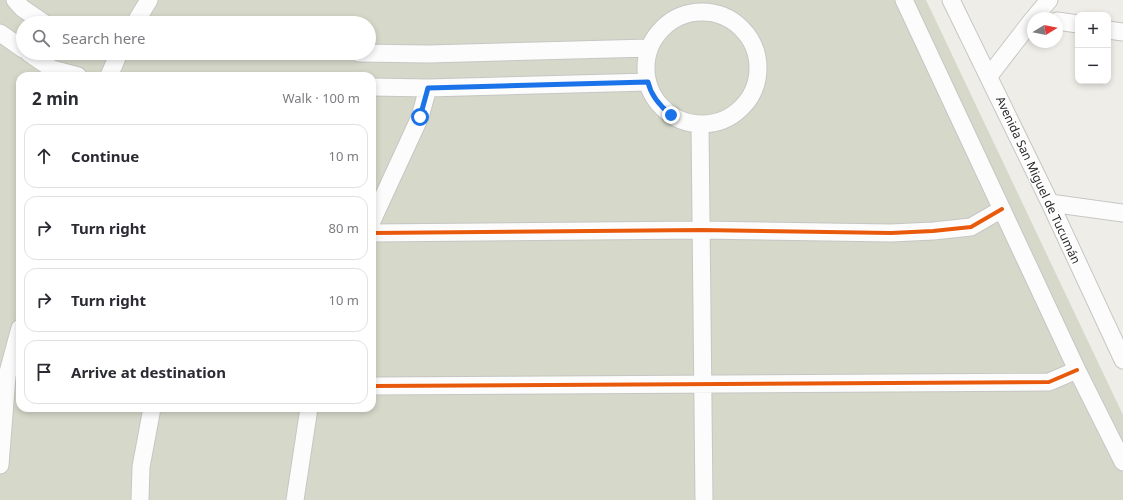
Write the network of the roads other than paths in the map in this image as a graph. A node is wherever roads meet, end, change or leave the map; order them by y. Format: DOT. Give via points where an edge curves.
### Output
graph roads {
  1 [pos="15,0"];
  2 [pos="149,0"];
  3 [pos="904,0"];
  4 [pos="951,0"];
  5 [pos="1049,0"];
  6 [pos="723,7"];
  7 [pos="1040,12"];
  8 [pos="34,16"];
  9 [pos="140,16"];
  10 [pos="1063,22"];
  11 [pos="1075,24"];
  12 [pos="1027,29"];
  13 [pos="1111,30"];
  14 [pos="1123,32"];
  15 [pos="0,33"];
  16 [pos="16,44"];
  17 [pos="650,48"];
  18 [pos="376,53"];
  19 [pos="39,60"];
  20 [pos="116,60"];
  21 [pos="63,72"];
  22 [pos="111,72"];
  23 [pos="989,76"];
  24 [pos="648,82"];
  25 [pos="376,87"];
  26 [pos="428,88"];
  27 [pos="700,124"];
  28 [pos="1050,202"];
  29 [pos="1002,209"];
  30 [pos="376,212"];
  31 [pos="1123,213"];
  32 [pos="701,230"];
  33 [pos="376,233"];
  34 [pos="16,343"];
  35 [pos="1123,360"];
  36 [pos="1077,370"];
  37 [pos="703,384"];
  38 [pos="376,386"];
  39 [pos="151,412"];
  40 [pos="308,412"];
  41 [pos="1123,462"];
  42 [pos="0,465"];
  43 [pos="140,500"];
  44 [pos="295,500"];
  45 [pos="704,500"];
  1 -- 8 [label="street"];
  2 -- 9 [label="street"];
  3 -- 29 [label="street"];
  4 -- 23 [label="street, Avenida San Miguel de Tucumán"];
  5 -- 7 [label="street"];
  6 -- 17 [label="street" via="710,12 698,11 679,16 655,36"];
  6 -- 27 [label="street" via="751,40 756,51 758,76 755,89 741,110 719,122"];
  10 -- 11 [label="street"];
  12 -- 23 [label="street"];
  13 -- 14 [label="street"];
  15 -- 16 [label="street"];
  17 -- 18 [label="street"];
  17 -- 24 [label="street" via="646,60"];
  19 -- 21 [label="street" via="52,69"];
  20 -- 22 [label="street"];
  23 -- 28 [label="street, Avenida San Miguel de Tucumán"];
  24 -- 26 [label="street"];
  24 -- 27 [label="street" via="661,107 682,121"];
  25 -- 26 [label="street"];
  26 -- 30 [label="street" via="420,117"];
  27 -- 32 [label="street"];
  28 -- 31 [label="street"];
  28 -- 35 [label="street, Avenida San Miguel de Tucumán"];
  29 -- 32 [label="street" via="971,227 933,231 891,233"];
  29 -- 36 [label="street"];
  32 -- 33 [label="street"];
  32 -- 37 [label="street"];
  34 -- 42 [label="street" via="7,376"];
  36 -- 37 [label="street" via="1049,382"];
  36 -- 41 [label="street"];
  37 -- 38 [label="street"];
  37 -- 45 [label="street"];
  39 -- 43 [label="street" via="142,468"];
  40 -- 44 [label="street"];
}
